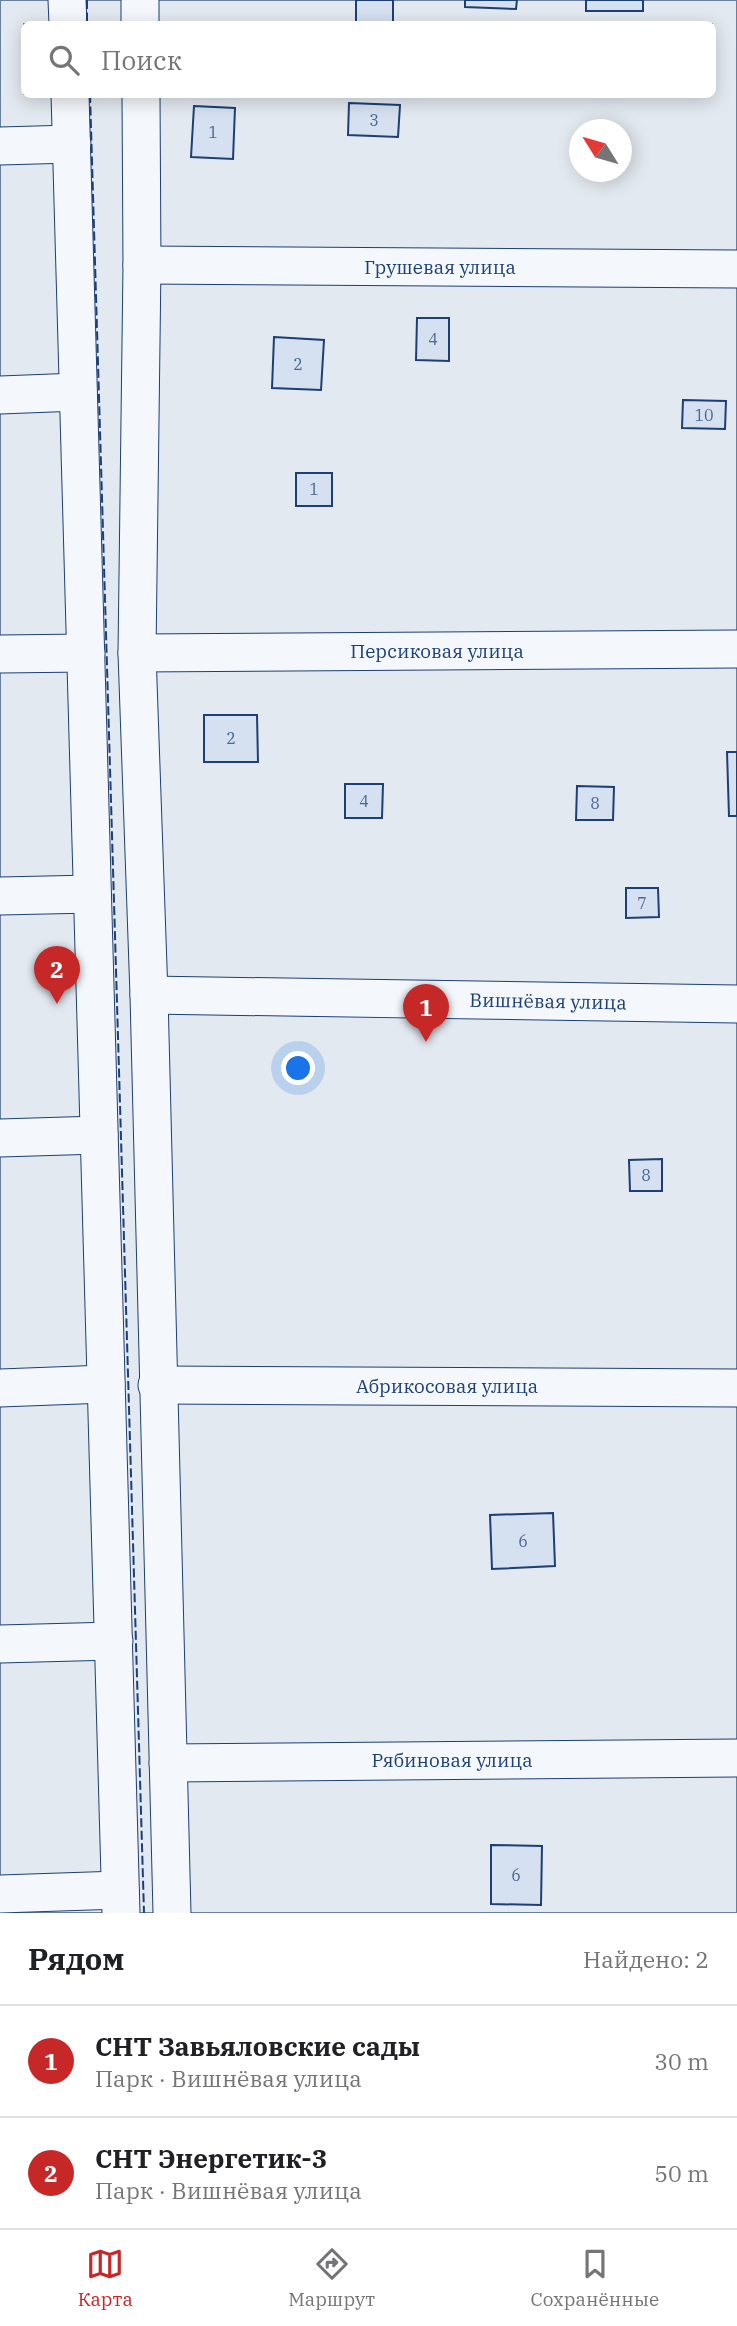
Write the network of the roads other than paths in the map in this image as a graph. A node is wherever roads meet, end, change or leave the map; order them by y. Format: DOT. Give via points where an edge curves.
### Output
graph roads {
  1 [pos="68,0"];
  2 [pos="140,0"];
  3 [pos="68,21"];
  4 [pos="140,21"];
  5 [pos="70,98"];
  6 [pos="141,98"];
  7 [pos="72,145"];
  8 [pos="0,146"];
  9 [pos="142,265"];
  10 [pos="737,269"];
  11 [pos="78,392"];
  12 [pos="0,395"];
  13 [pos="737,649"];
  14 [pos="86,653"];
  15 [pos="137,653"];
  16 [pos="0,654"];
  17 [pos="92,894"];
  18 [pos="0,896"];
  19 [pos="149,996"];
  20 [pos="737,1004"];
  21 [pos="99,1135"];
  22 [pos="0,1138"];
  23 [pos="106,1384"];
  24 [pos="157,1385"];
  25 [pos="0,1388"];
  26 [pos="737,1388"];
  27 [pos="114,1642"];
  28 [pos="0,1644"];
  29 [pos="737,1758"];
  30 [pos="168,1763"];
  31 [pos="0,1894"];
  32 [pos="121,1902"];
  33 [pos="172,1913"];
  1 -- 3 [label="street"];
  2 -- 4 [label="street"];
  5 -- 7 [label="street"];
  6 -- 9 [label="street"];
  7 -- 8 [label="street"];
  7 -- 11 [label="street"];
  9 -- 10 [label="street, Грушевая улица"];
  9 -- 15 [label="street"];
  11 -- 12 [label="street"];
  11 -- 14 [label="street"];
  13 -- 15 [label="street, Персиковая улица"];
  14 -- 16 [label="street"];
  14 -- 17 [label="street"];
  15 -- 19 [label="street"];
  17 -- 18 [label="street"];
  17 -- 21 [label="street"];
  19 -- 20 [label="street, Вишнёвая улица"];
  19 -- 24 [label="street"];
  21 -- 22 [label="street"];
  21 -- 23 [label="street"];
  23 -- 25 [label="street"];
  23 -- 27 [label="street"];
  24 -- 26 [label="street, Абрикосовая улица"];
  24 -- 30 [label="street"];
  27 -- 28 [label="street"];
  27 -- 32 [label="street"];
  29 -- 30 [label="street, Рябиновая улица"];
  30 -- 33 [label="street"];
  31 -- 32 [label="street"];
}
